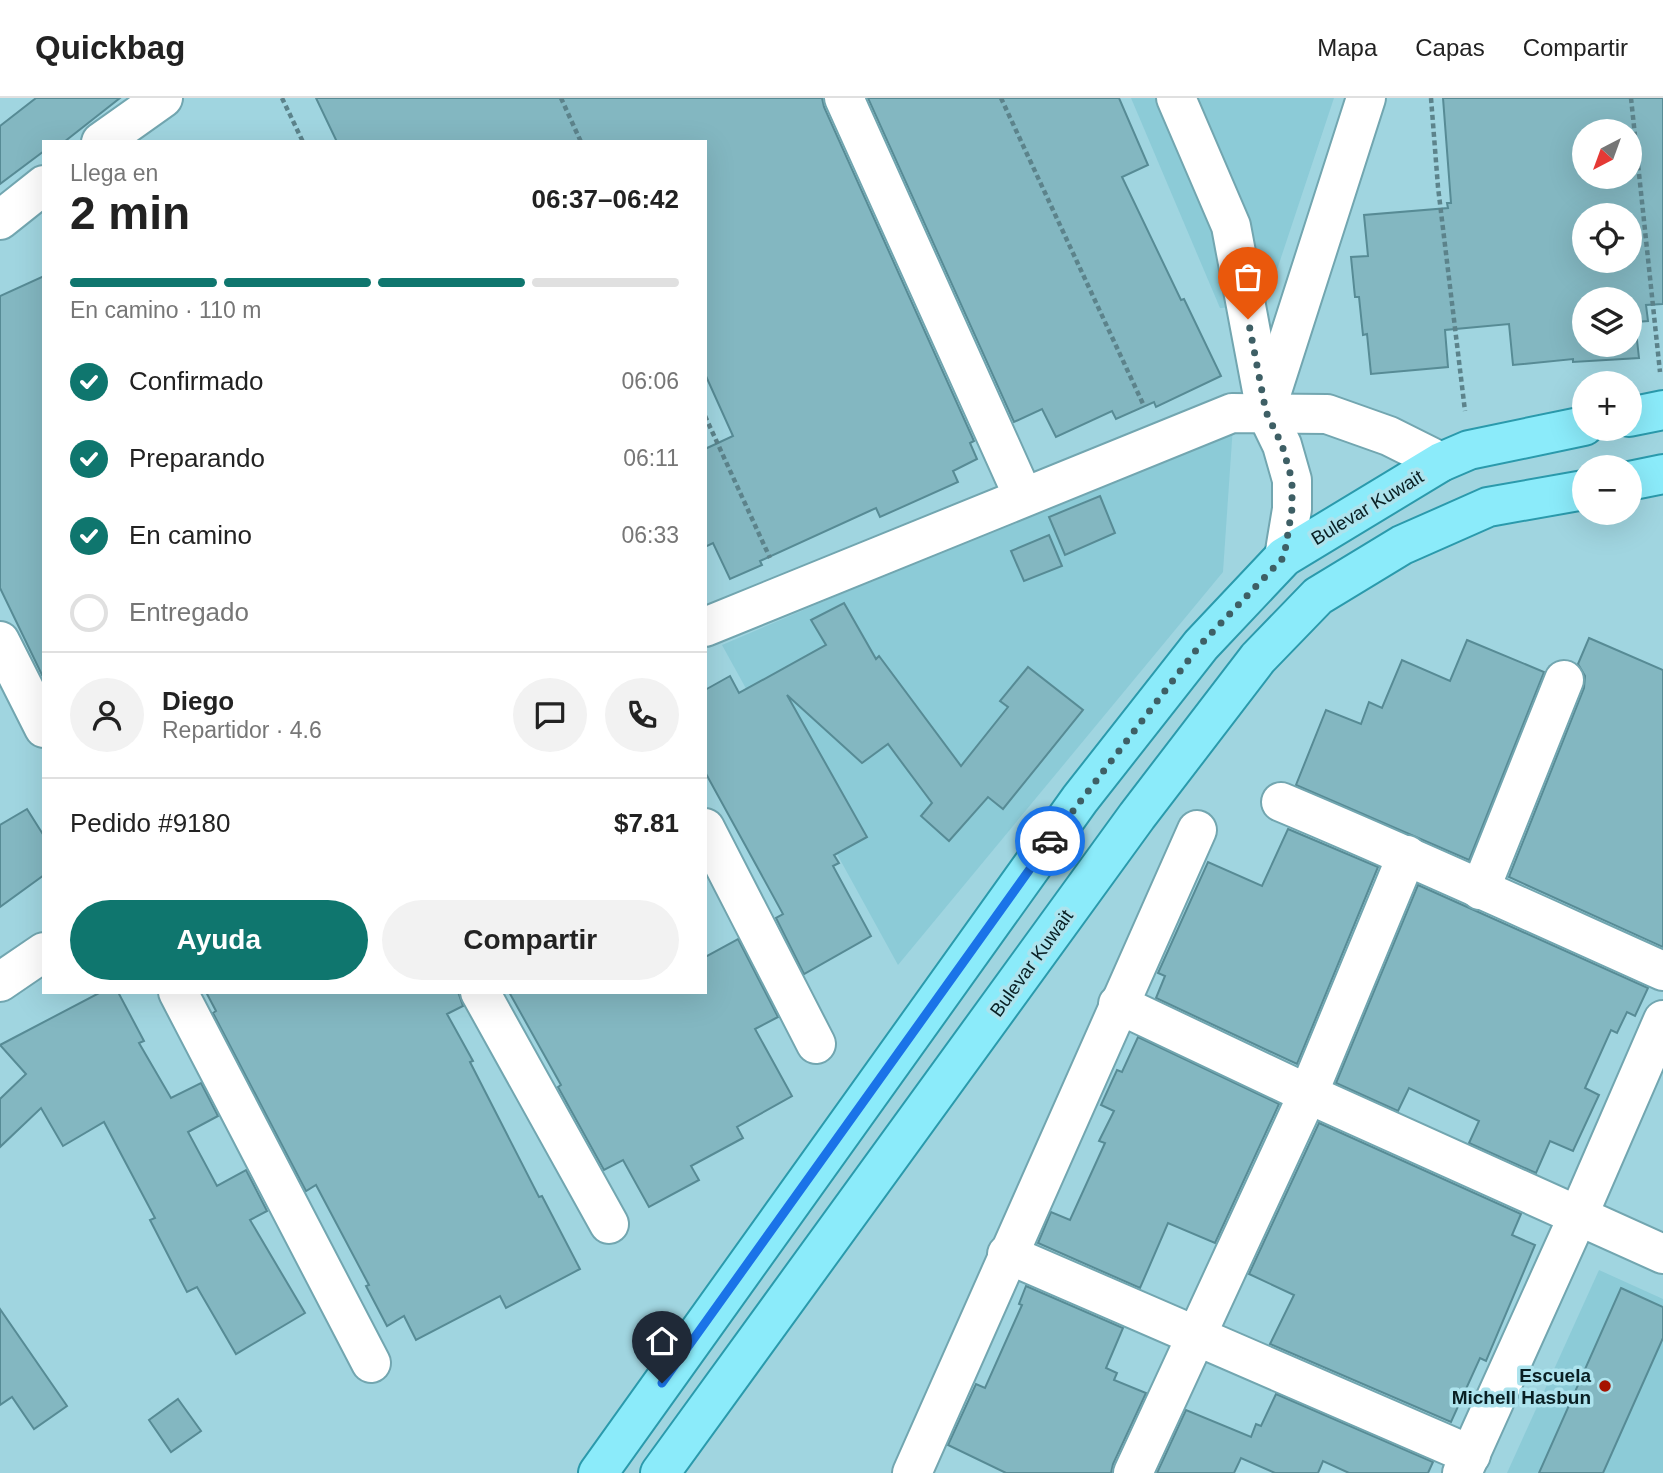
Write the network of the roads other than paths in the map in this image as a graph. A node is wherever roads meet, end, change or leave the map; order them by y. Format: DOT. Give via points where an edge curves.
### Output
graph roads {
  1 [pos="163,98"];
  2 [pos="844,98"];
  3 [pos="1176,98"];
  4 [pos="1366,98"];
  5 [pos="113,121"];
  6 [pos="42,187"];
  7 [pos="0,220"];
  8 [pos="1662,394"];
  9 [pos="1642,408"];
  10 [pos="1266,412"];
  11 [pos="1572,429"];
  12 [pos="1455,456"];
  13 [pos="1663,474"];
  14 [pos="1642,478"];
  15 [pos="1572,492"];
  16 [pos="1023,496"];
  17 [pos="1284,557"];
  18 [pos="707,627"];
  19 [pos="0,641"];
  20 [pos="1564,680"];
  21 [pos="42,724"];
  22 [pos="1281,802"];
  23 [pos="1197,830"];
  24 [pos="707,832"];
  25 [pos="1407,855"];
  26 [pos="1480,890"];
  27 [pos="42,953"];
  28 [pos="1663,971"];
  29 [pos="0,982"];
  30 [pos="179,994"];
  31 [pos="481,994"];
  32 [pos="1118,1004"];
  33 [pos="1663,1020"];
  34 [pos="816,1044"];
  35 [pos="1308,1094"];
  36 [pos="1578,1216"];
  37 [pos="609,1224"];
  38 [pos="1663,1254"];
  39 [pos="1007,1255"];
  40 [pos="1198,1336"];
  41 [pos="371,1363"];
  42 [pos="1467,1464"];
  43 [pos="598,1473"];
  44 [pos="660,1473"];
  45 [pos="912,1473"];
  46 [pos="1133,1473"];
  1 -- 5 [label="street"];
  2 -- 16 [label="street"];
  3 -- 10 [label="street" via="1231,226"];
  4 -- 10 [label="street"];
  6 -- 7 [label="street"];
  8 -- 9 [label="main road"];
  10 -- 12 [label="street" via="1326,414"];
  10 -- 16 [label="street" via="1232,413"];
  10 -- 17 [label="street" via="1292,480"];
  11 -- 12 [label="main road, Bulevar Kuwait"];
  12 -- 17 [label="main road, Bulevar Kuwait"];
  13 -- 14 [label="main road"];
  15 -- 44 [label="main road, Bulevar Kuwait" via="1488,507 1402,545 1318,596 1258,658"];
  16 -- 18 [label="street"];
  17 -- 43 [label="main road, Bulevar Kuwait" via="1200,645 1080,799"];
  19 -- 21 [label="street"];
  20 -- 26 [label="street"];
  22 -- 25 [label="street"];
  23 -- 32 [label="street"];
  24 -- 34 [label="street"];
  25 -- 26 [label="street"];
  25 -- 35 [label="street"];
  26 -- 28 [label="street"];
  27 -- 29 [label="street"];
  30 -- 41 [label="street"];
  31 -- 37 [label="street"];
  32 -- 35 [label="street"];
  32 -- 39 [label="street"];
  33 -- 36 [label="street"];
  35 -- 36 [label="street"];
  35 -- 40 [label="street"];
  36 -- 38 [label="street"];
  36 -- 42 [label="street"];
  39 -- 40 [label="street"];
  39 -- 45 [label="street"];
  40 -- 42 [label="street"];
  40 -- 46 [label="street"];
}
